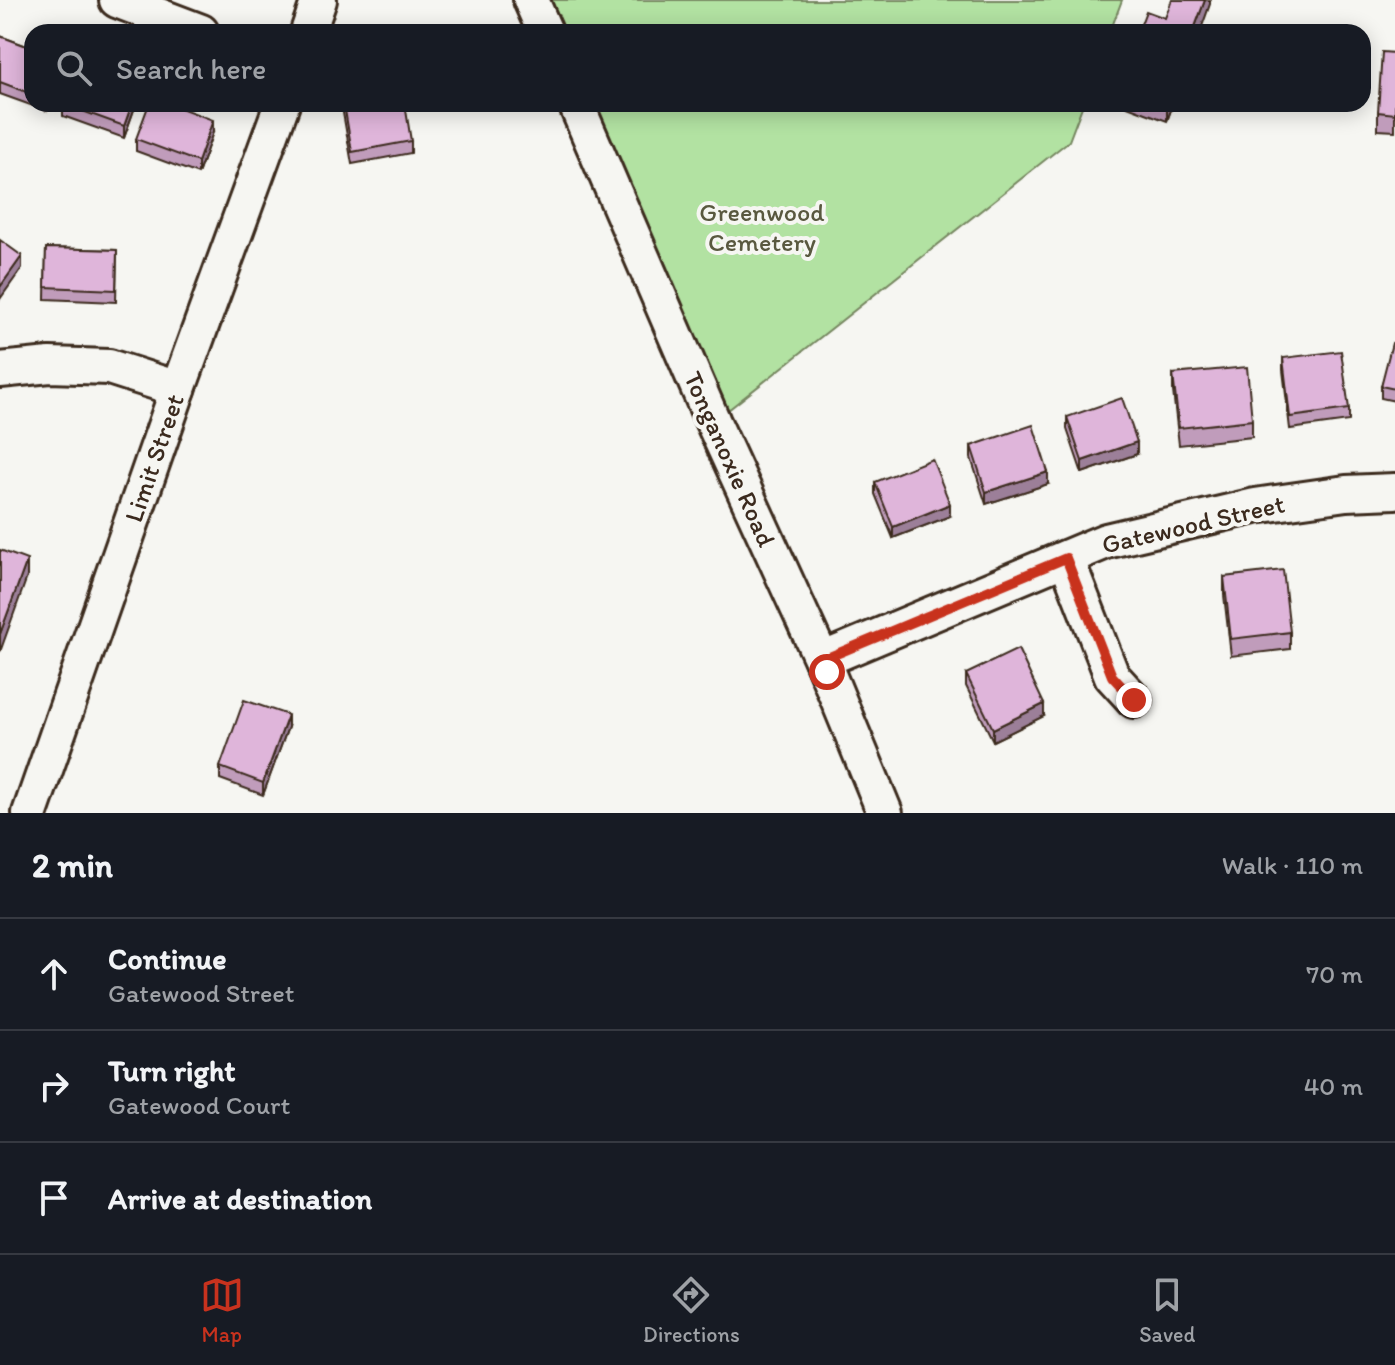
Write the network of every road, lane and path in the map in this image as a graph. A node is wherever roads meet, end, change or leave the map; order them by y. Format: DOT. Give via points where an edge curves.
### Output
graph roads {
  1 [pos="117,0"];
  2 [pos="319,0"];
  3 [pos="531,0"];
  4 [pos="180,24"];
  5 [pos="311,24"];
  6 [pos="542,24"];
  7 [pos="279,112"];
  8 [pos="579,112"];
  9 [pos="0,370"];
  10 [pos="178,389"];
  11 [pos="1395,491"];
  12 [pos="1066,558"];
  13 [pos="822,660"];
  14 [pos="1134,700"];
  15 [pos="30,813"];
  16 [pos="885,813"];
  1 -- 4 [label="street"];
  2 -- 5 [label="street"];
  3 -- 6 [label="street"];
  7 -- 10 [label="street, Limit Street"];
  8 -- 13 [label="street, Tonganoxie Road"];
  9 -- 10 [label="street" via="109,367"];
  10 -- 15 [label="street, Limit Street"];
  11 -- 12 [label="street, Gatewood Street" via="1255,506 1106,541"];
  12 -- 13 [label="street, Gatewood Street"];
  12 -- 14 [label="street" via="1112,676"];
  13 -- 16 [label="street, Tonganoxie Road"];
}
